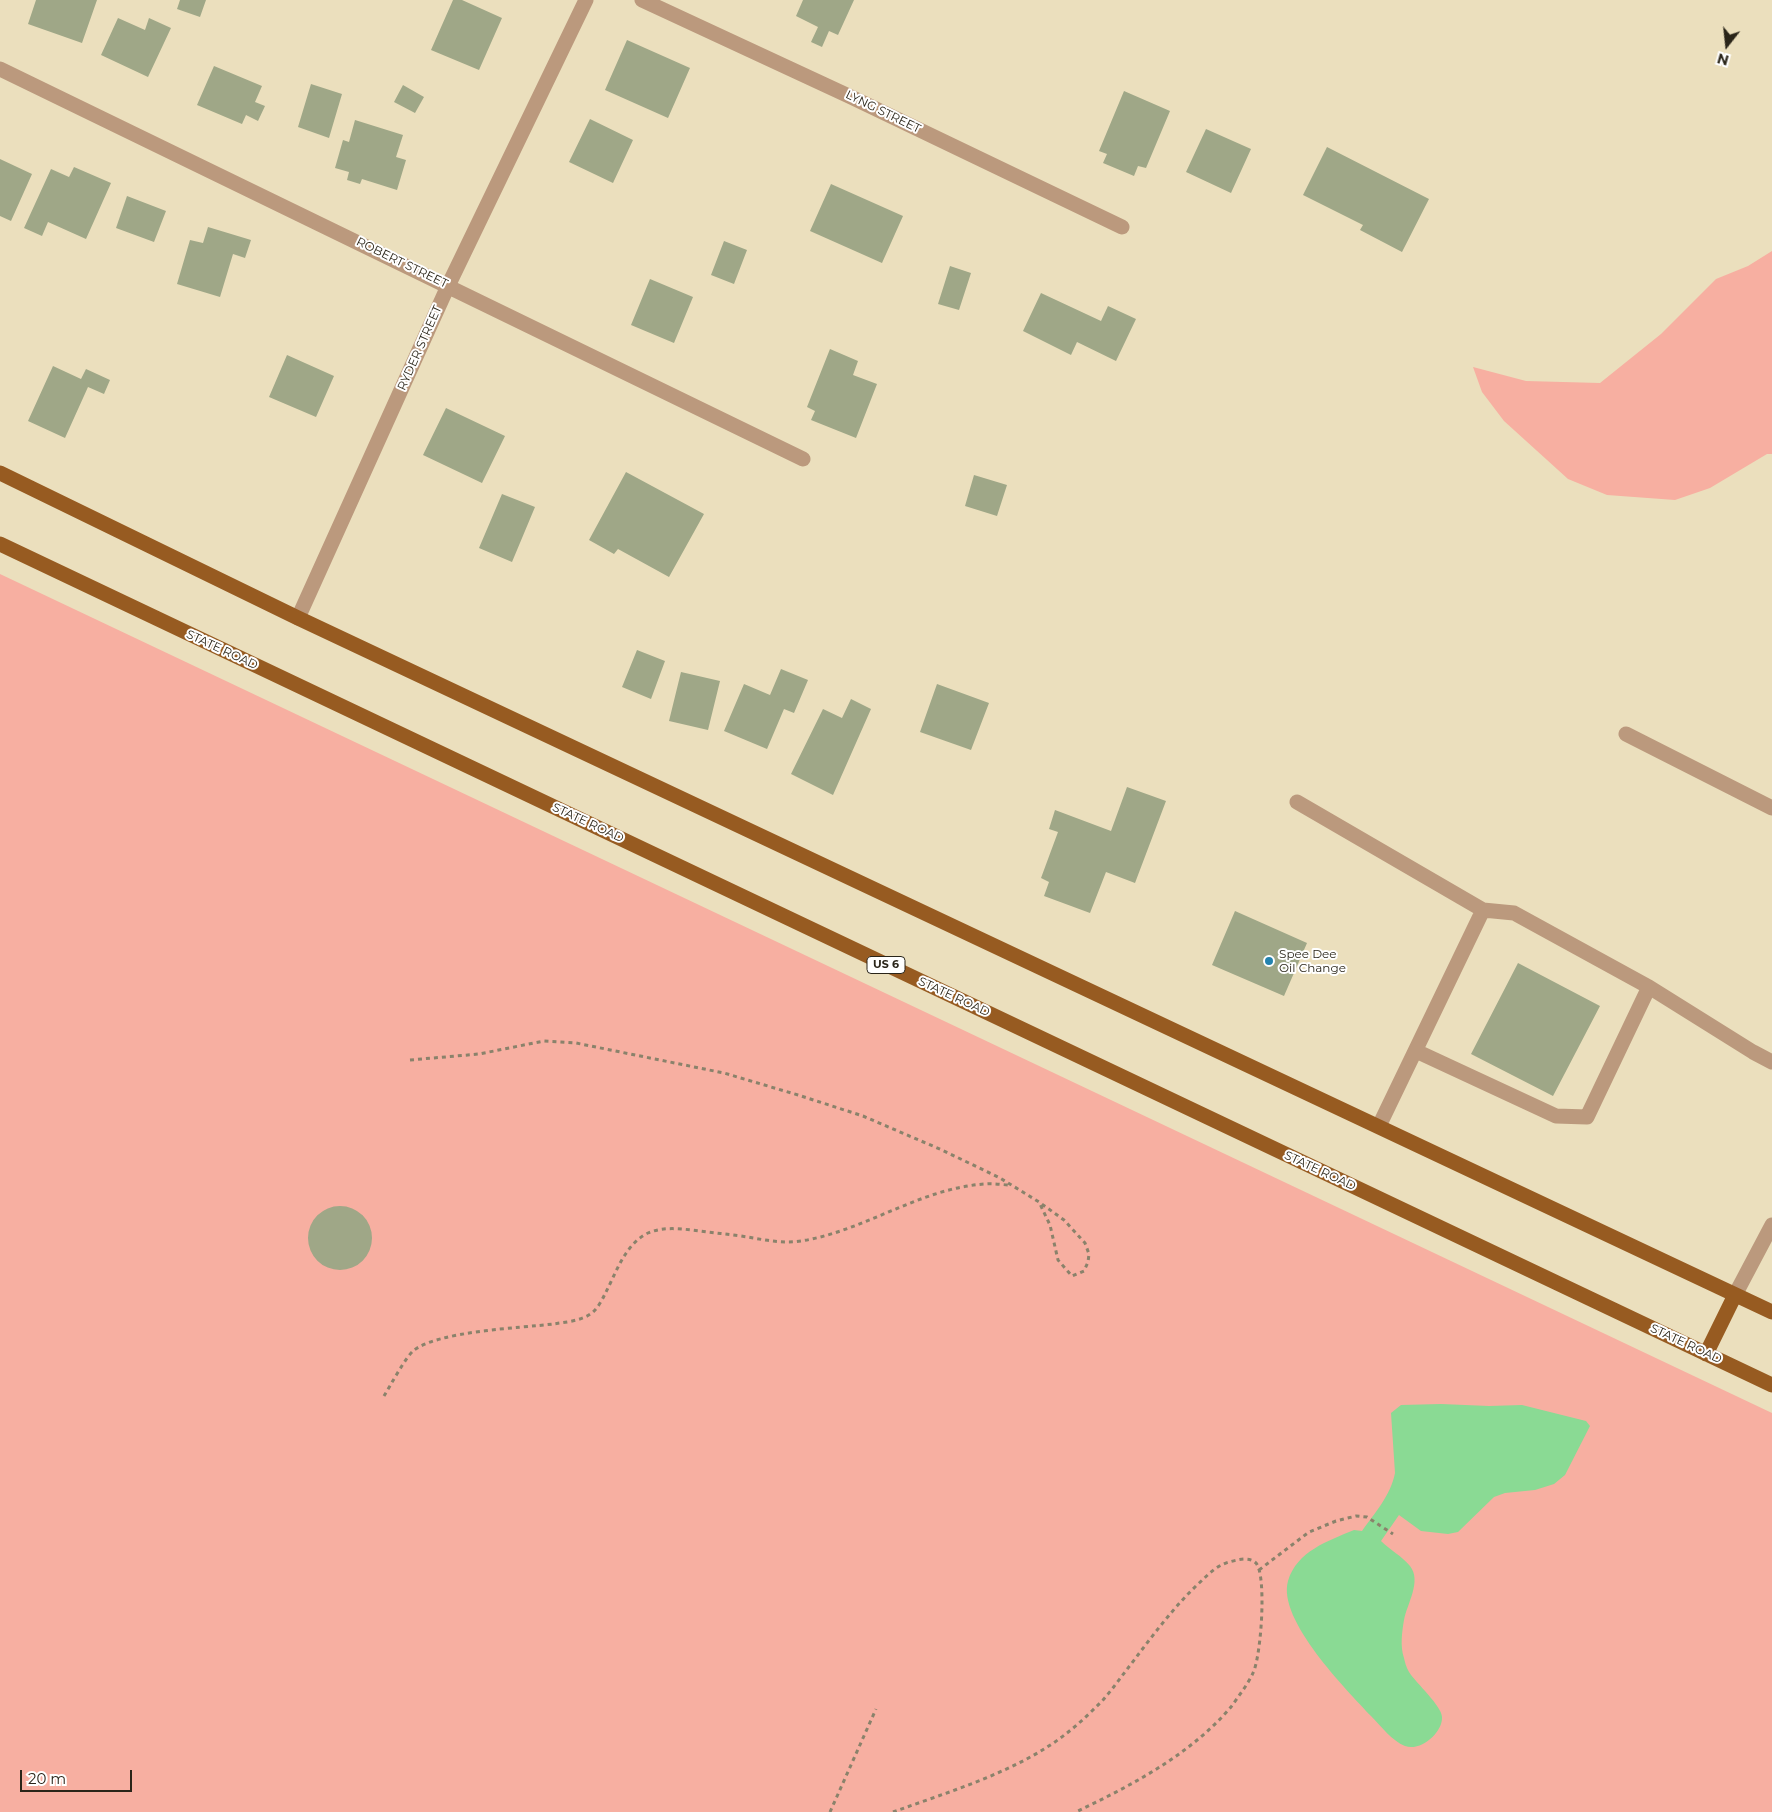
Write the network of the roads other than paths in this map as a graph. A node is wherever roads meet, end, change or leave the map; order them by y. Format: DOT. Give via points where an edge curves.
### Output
graph roads {
  1 [pos="586,0"];
  2 [pos="642,0"];
  3 [pos="0,69"];
  4 [pos="1122,227"];
  5 [pos="448,286"];
  6 [pos="803,459"];
  7 [pos="0,473"];
  8 [pos="0,544"];
  9 [pos="298,618"];
  10 [pos="1626,734"];
  11 [pos="1297,802"];
  12 [pos="1772,808"];
  13 [pos="1483,910"];
  14 [pos="1649,987"];
  15 [pos="1416,1051"];
  16 [pos="1772,1062"];
  17 [pos="1379,1126"];
  18 [pos="1772,1225"];
  19 [pos="1735,1295"];
  20 [pos="1772,1312"];
  21 [pos="1706,1354"];
  22 [pos="1772,1385"];
  1 -- 5 [label="street, RYDER STREET"];
  2 -- 4 [label="street, LYNG STREET"];
  3 -- 5 [label="street, ROBERT STREET"];
  5 -- 6 [label="street, ROBERT STREET"];
  5 -- 9 [label="street, RYDER STREET"];
  7 -- 9 [label="main road"];
  8 -- 21 [label="main road, STATE ROAD / US 6"];
  9 -- 17 [label="main road"];
  10 -- 12 [label="street"];
  11 -- 13 [label="street"];
  13 -- 14 [label="street" via="1514,913"];
  13 -- 15 [label="street"];
  14 -- 15 [label="street" via="1587,1116 1556,1116"];
  14 -- 16 [label="street"];
  15 -- 17 [label="street"];
  17 -- 19 [label="main road"];
  18 -- 19 [label="street"];
  19 -- 20 [label="main road"];
  19 -- 21 [label="main road"];
  21 -- 22 [label="main road, STATE ROAD / US 6"];
}
